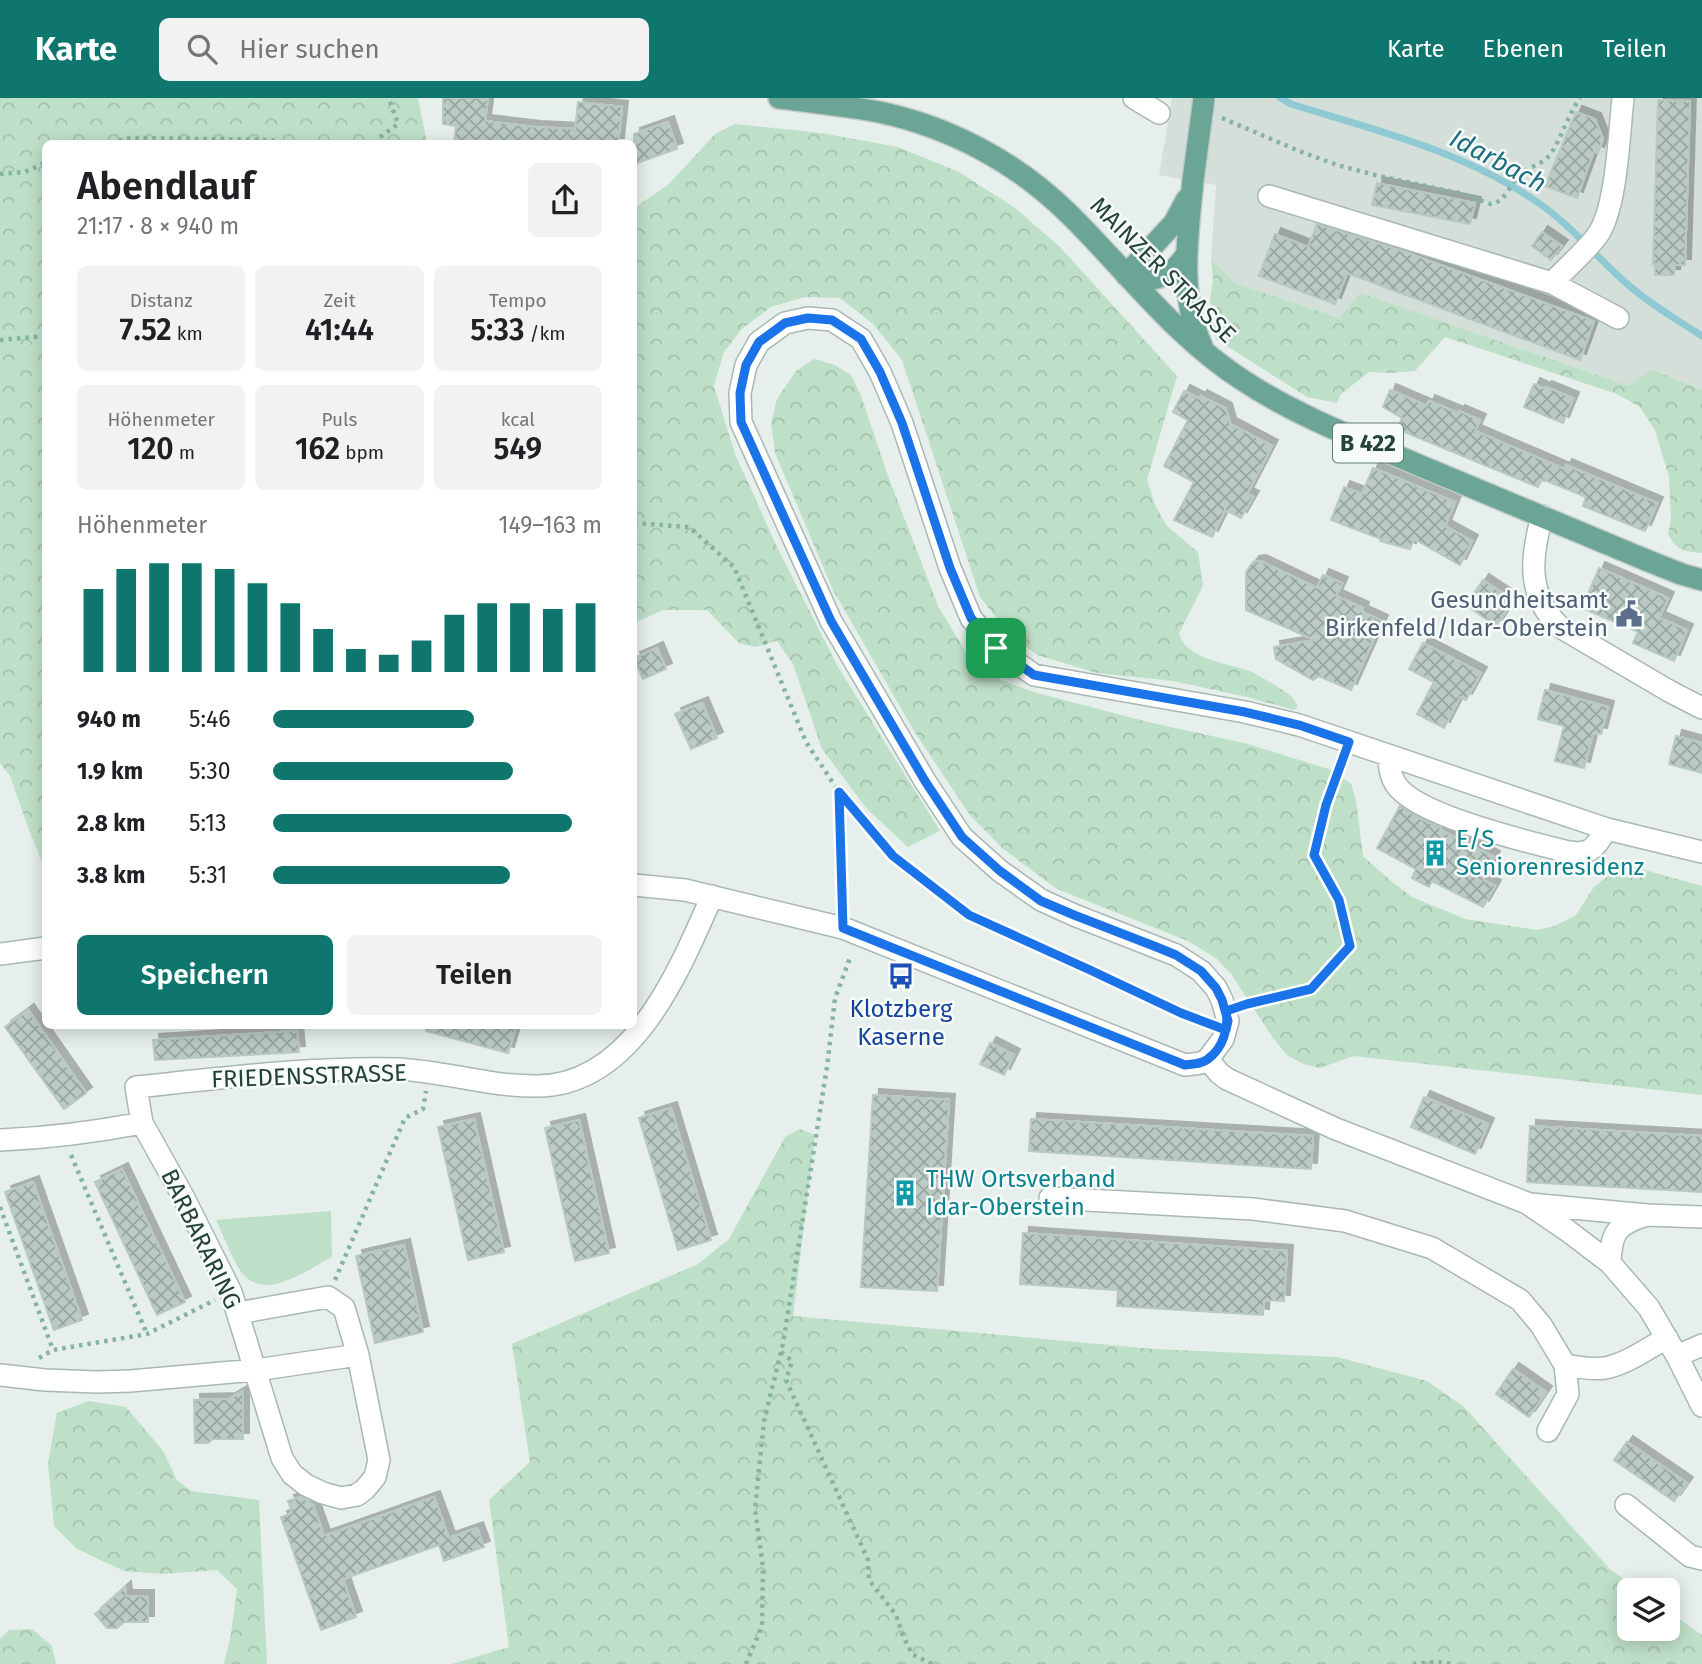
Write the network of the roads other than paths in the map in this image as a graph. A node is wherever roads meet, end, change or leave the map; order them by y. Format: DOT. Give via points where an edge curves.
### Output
graph roads {
  1 [pos="779,98"];
  2 [pos="1134,98"];
  3 [pos="1204,98"];
  4 [pos="1623,98"];
  5 [pos="1158,113"];
  6 [pos="1193,180"];
  7 [pos="1269,196"];
  8 [pos="1187,253"];
  9 [pos="1126,275"];
  10 [pos="1552,283"];
  11 [pos="1618,318"];
  12 [pos="1204,351"];
  13 [pos="1542,516"];
  14 [pos="1702,580"];
  15 [pos="1702,708"];
  16 [pos="1390,757"];
  17 [pos="1607,829"];
  18 [pos="1702,852"];
  19 [pos="637,885"];
  20 [pos="712,896"];
  21 [pos="42,949"];
  22 [pos="0,954"];
  23 [pos="1208,1059"];
  24 [pos="142,1123"];
  25 [pos="0,1140"];
  26 [pos="1050,1198"];
  27 [pos="1527,1203"];
  28 [pos="1647,1215"];
  29 [pos="1702,1217"];
  30 [pos="1610,1263"];
  31 [pos="238,1313"];
  32 [pos="1702,1345"];
  33 [pos="1672,1347"];
  34 [pos="358,1355"];
  35 [pos="1565,1364"];
  36 [pos="256,1370"];
  37 [pos="5,1375"];
  38 [pos="1702,1406"];
  39 [pos="1548,1431"];
  40 [pos="1626,1505"];
  41 [pos="1702,1559"];
  1 -- 9 [label="main road, MAINZER STRASSE / B 422" via="901,118 980,148 1011,166 1067,212"];
  2 -- 5 [label="street"];
  3 -- 6 [label="main road, bridge"];
  4 -- 10 [label="street" via="1606,216 1598,235"];
  6 -- 8 [label="main road"];
  6 -- 9 [label="main road" via="1174,223"];
  7 -- 10 [label="street"];
  8 -- 9 [label="main road" via="1160,278"];
  8 -- 12 [label="main road" via="1191,311"];
  9 -- 12 [label="main road, MAINZER STRASSE / B 422"];
  10 -- 11 [label="street"];
  12 -- 13 [label="main road, MAINZER STRASSE / B 422" via="1270,397 1357,439"];
  13 -- 14 [label="main road, MAINZER STRASSE / B 422"];
  13 -- 15 [label="street" via="1532,562 1540,600 1549,616"];
  16 -- 17 [label="street"];
  16 -- 17 [label="street" via="1395,785 1407,795 1479,827 1584,854"];
  16 -- 23 [label="street" via="1299,725 1245,712 1034,675 996,648 971,618 902,423 861,339 832,320 808,318 785,323 759,342 746,365 740,393 741,422 831,621 925,781 962,837 1041,901 1159,948 1209,978 1222,1000 1226,1021 1219,1046"];
  17 -- 18 [label="street"];
  19 -- 20 [label="street"];
  20 -- 23 [label="street" via="843,928 1178,1063 1192,1065"];
  20 -- 24 [label="street, FRIEDENSSTRASSE" via="677,972 639,1030 610,1062 574,1080 537,1087 389,1069 136,1087"];
  21 -- 22 [label="street"];
  23 -- 27 [label="street" via="1227,1079 1336,1129"];
  24 -- 25 [label="street"];
  24 -- 31 [label="street, BARBARARING" via="184,1198"];
  26 -- 35 [label="street" via="1253,1209 1345,1221 1432,1248 1520,1300"];
  27 -- 28 [label="street"];
  27 -- 30 [label="street"];
  28 -- 29 [label="street"];
  28 -- 30 [label="street" via="1629,1220 1617,1232"];
  30 -- 33 [label="street" via="1649,1308"];
  31 -- 34 [label="street, BARBARARING" via="328,1297 344,1308"];
  31 -- 36 [label="street, BARBARARING"];
  32 -- 33 [label="street"];
  33 -- 35 [label="street" via="1605,1368"];
  33 -- 38 [label="street"];
  34 -- 36 [label="street"];
  34 -- 36 [label="street, BARBARARING" via="379,1460 375,1477 365,1489 341,1498 306,1485 292,1474 282,1458"];
  35 -- 39 [label="street" via="1568,1394"];
  36 -- 37 [label="street" via="97,1382"];
  40 -- 41 [label="street" via="1690,1556"];
}
